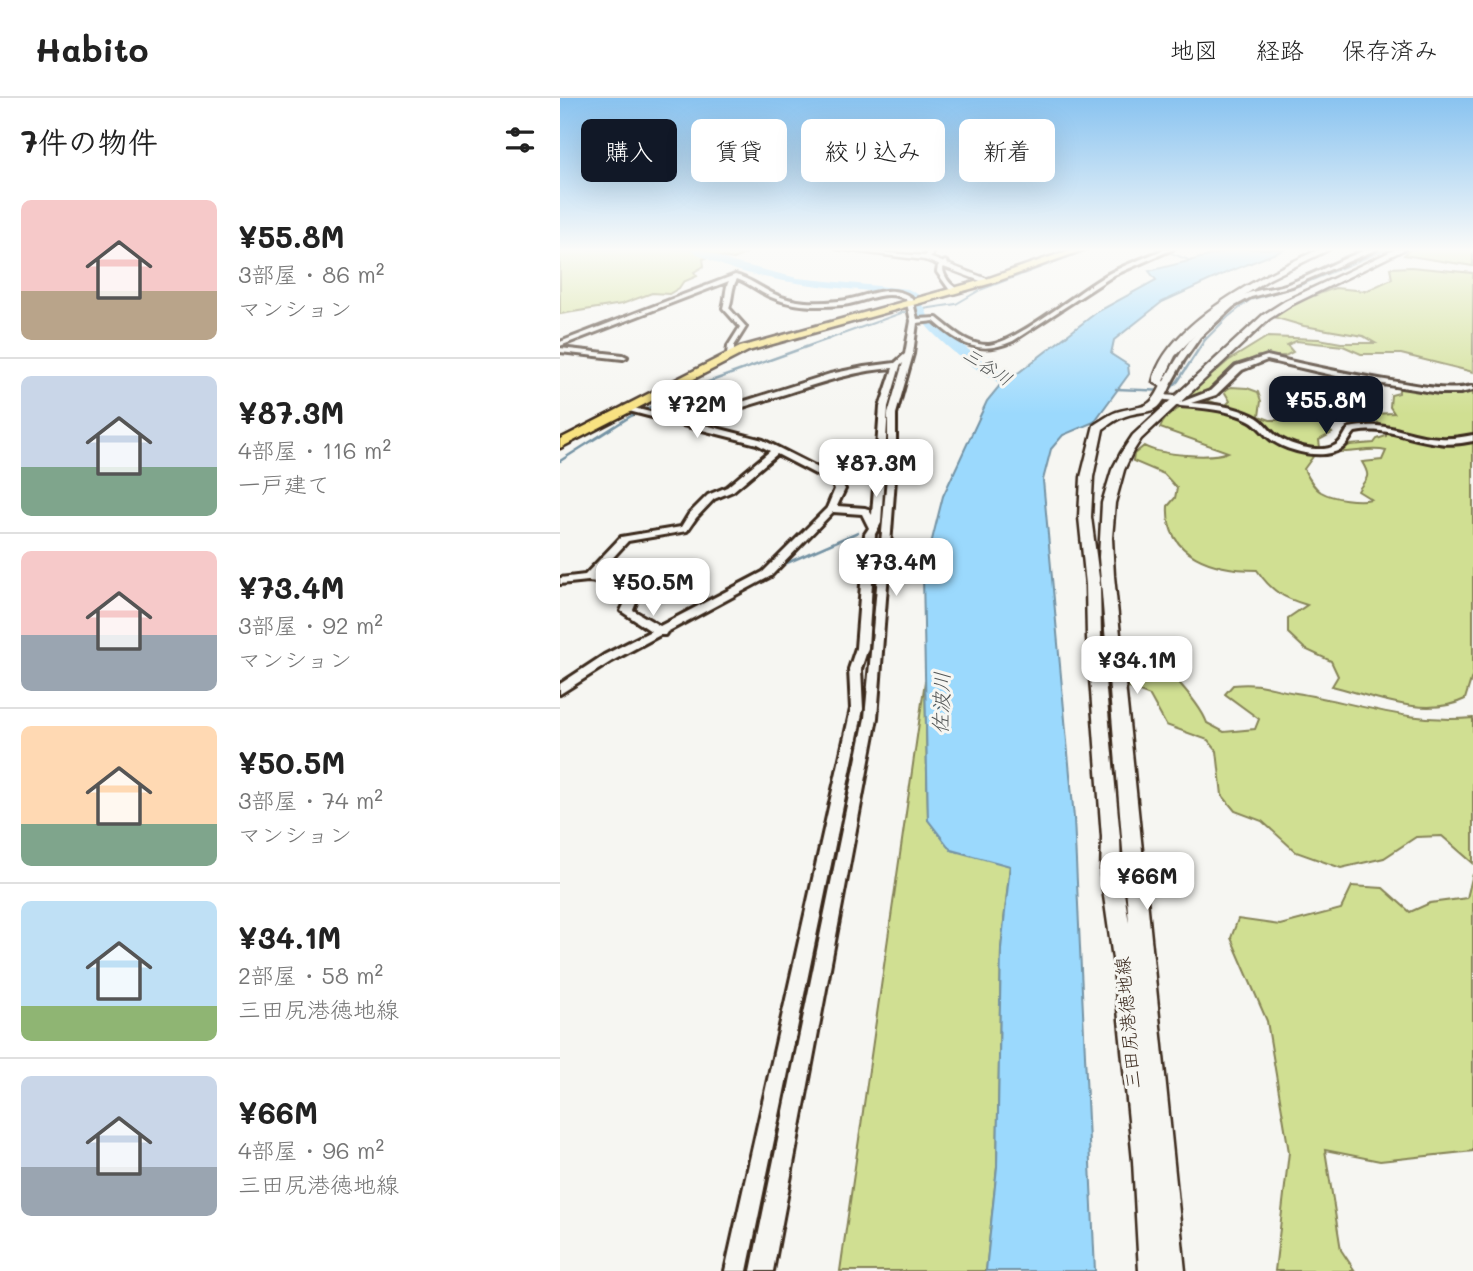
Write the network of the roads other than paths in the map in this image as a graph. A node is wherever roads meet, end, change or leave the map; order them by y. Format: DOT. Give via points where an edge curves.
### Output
graph roads {
  1 [pos="665,304"];
  2 [pos="728,304"];
  3 [pos="902,304"];
  4 [pos="916,304"];
  5 [pos="1066,304"];
  6 [pos="1223,304"];
  7 [pos="1233,304"];
  8 [pos="1289,304"];
  9 [pos="918,321"];
  10 [pos="560,344"];
  11 [pos="560,350"];
  12 [pos="732,354"];
  13 [pos="909,354"];
  14 [pos="623,357"];
  15 [pos="897,365"];
  16 [pos="1473,388"];
  17 [pos="1170,396"];
  18 [pos="628,408"];
  19 [pos="695,424"];
  20 [pos="1473,438"];
  21 [pos="560,444"];
  22 [pos="776,450"];
  23 [pos="831,509"];
  24 [pos="873,527"];
  25 [pos="884,553"];
  26 [pos="588,578"];
  27 [pos="560,581"];
  28 [pos="659,630"];
  29 [pos="1094,638"];
  30 [pos="1113,638"];
  31 [pos="876,656"];
  32 [pos="560,690"];
  33 [pos="857,690"];
  34 [pos="1111,875"];
  35 [pos="1134,917"];
  36 [pos="1124,959"];
  37 [pos="736,1271"];
  38 [pos="762,1271"];
  39 [pos="1153,1271"];
  40 [pos="1171,1271"];
  1 -- 10 [label="street"];
  2 -- 12 [label="street" via="726,308 743,327 731,345"];
  3 -- 12 [label="main road"];
  4 -- 9 [label="street"];
  5 -- 9 [label="street" via="998,346 970,345 937,320"];
  6 -- 17 [label="main road" via="1186,337 1160,371 1158,382"];
  7 -- 17 [label="street" via="1176,365"];
  8 -- 17 [label="main road, 三田尻港徳地線"];
  9 -- 13 [label="street"];
  11 -- 14 [label="street"];
  12 -- 18 [label="main road"];
  13 -- 15 [label="street"];
  13 -- 25 [label="street" via="892,414"];
  15 -- 19 [label="street" via="814,380"];
  15 -- 24 [label="street" via="884,407"];
  16 -- 17 [label="street" via="1439,391 1262,358 1239,368 1213,393"];
  17 -- 20 [label="street" via="1247,415 1281,442 1310,450 1342,446 1352,430 1365,426 1395,429 1437,443"];
  17 -- 29 [label="main road" via="1150,409 1112,417 1096,433 1085,517"];
  17 -- 30 [label="main road, 三田尻港徳地線" via="1125,452 1108,493 1104,534"];
  18 -- 19 [label="street"];
  18 -- 21 [label="main road"];
  19 -- 22 [label="street"];
  22 -- 23 [label="street" via="840,484"];
  22 -- 26 [label="street" via="730,489 711,497 684,529 625,539"];
  23 -- 24 [label="street" via="865,511"];
  23 -- 28 [label="street" via="770,571"];
  24 -- 25 [label="street"];
  24 -- 33 [label="street" via="862,648 855,669"];
  25 -- 31 [label="street"];
  26 -- 27 [label="street"];
  26 -- 28 [label="street" via="639,583 628,611"];
  28 -- 32 [label="street"];
  29 -- 30 [label="street"];
  29 -- 34 [label="main road"];
  30 -- 35 [label="main road, 三田尻港徳地線"];
  31 -- 33 [label="street"];
  31 -- 38 [label="street" via="872,718"];
  33 -- 37 [label="street" via="855,721"];
  34 -- 35 [label="street"];
  34 -- 36 [label="main road"];
  35 -- 36 [label="street"];
  35 -- 40 [label="main road, 三田尻港徳地線"];
  36 -- 39 [label="main road"];
}
